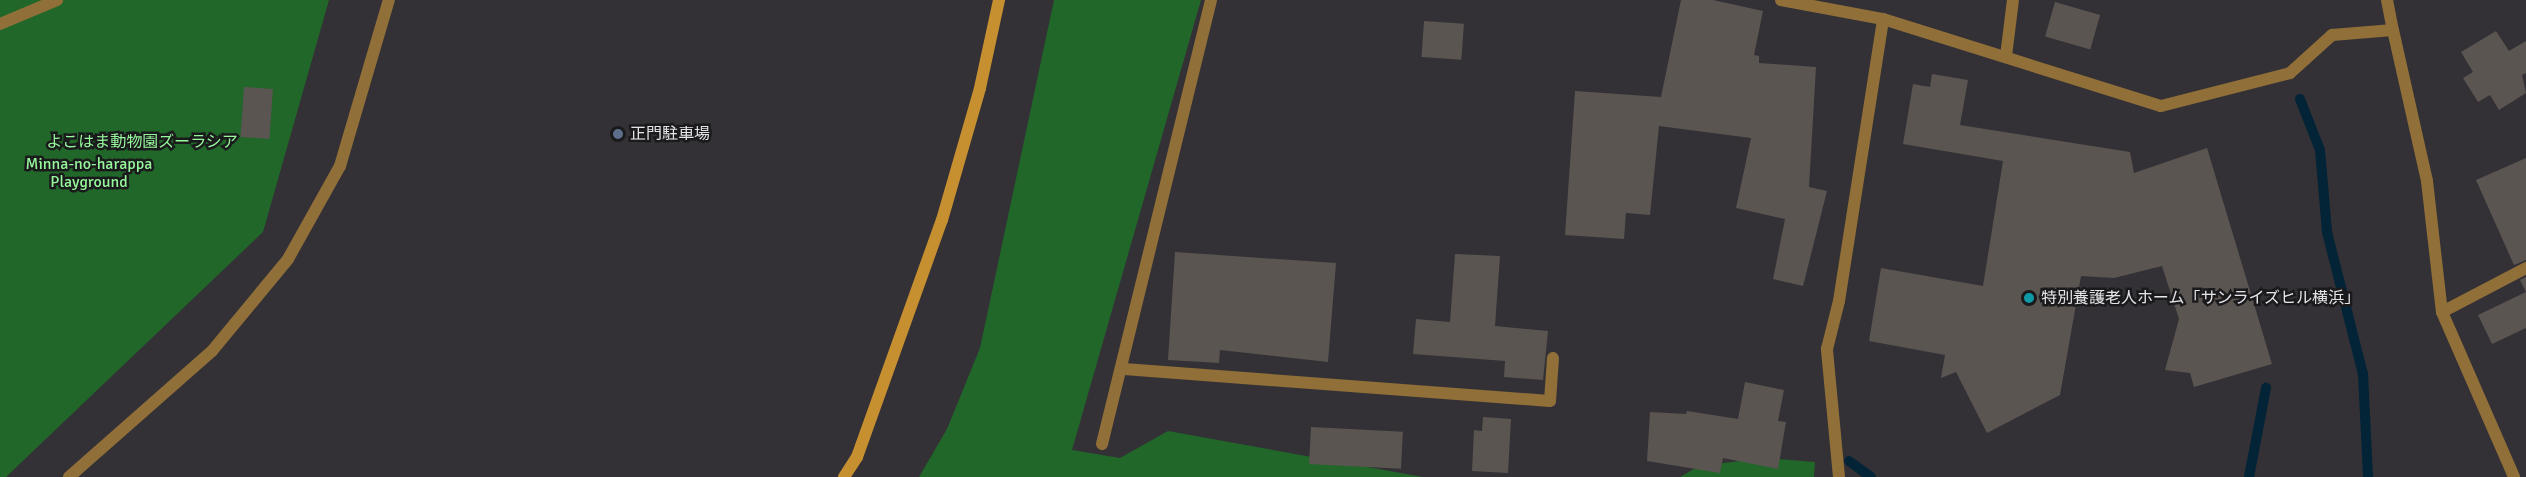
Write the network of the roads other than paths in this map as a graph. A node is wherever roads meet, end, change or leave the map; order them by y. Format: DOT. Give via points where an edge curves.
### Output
graph roads {
  1 [pos="57,0"];
  2 [pos="389,0"];
  3 [pos="999,0"];
  4 [pos="1211,0"];
  5 [pos="1781,0"];
  6 [pos="2013,0"];
  7 [pos="2387,0"];
  8 [pos="1884,19"];
  9 [pos="0,24"];
  10 [pos="2392,30"];
  11 [pos="2006,56"];
  12 [pos="2526,268"];
  13 [pos="2442,312"];
  14 [pos="1553,358"];
  15 [pos="1124,369"];
  16 [pos="1102,444"];
  17 [pos="69,477"];
  18 [pos="844,477"];
  19 [pos="1839,477"];
  20 [pos="2514,477"];
  1 -- 9 [label="street"];
  2 -- 17 [label="street" via="340,166 288,259 212,351"];
  3 -- 18 [label="street" via="980,88 942,220 857,457"];
  4 -- 15 [label="street" via="1155,217"];
  5 -- 8 [label="street"];
  6 -- 11 [label="street"];
  7 -- 10 [label="street"];
  8 -- 11 [label="street"];
  8 -- 19 [label="street" via="1839,301 1827,349"];
  10 -- 11 [label="street" via="2332,35 2290,74 2161,106"];
  10 -- 13 [label="street" via="2427,181"];
  12 -- 13 [label="street"];
  13 -- 20 [label="street"];
  14 -- 15 [label="street" via="1550,401"];
  15 -- 16 [label="street"];
}
